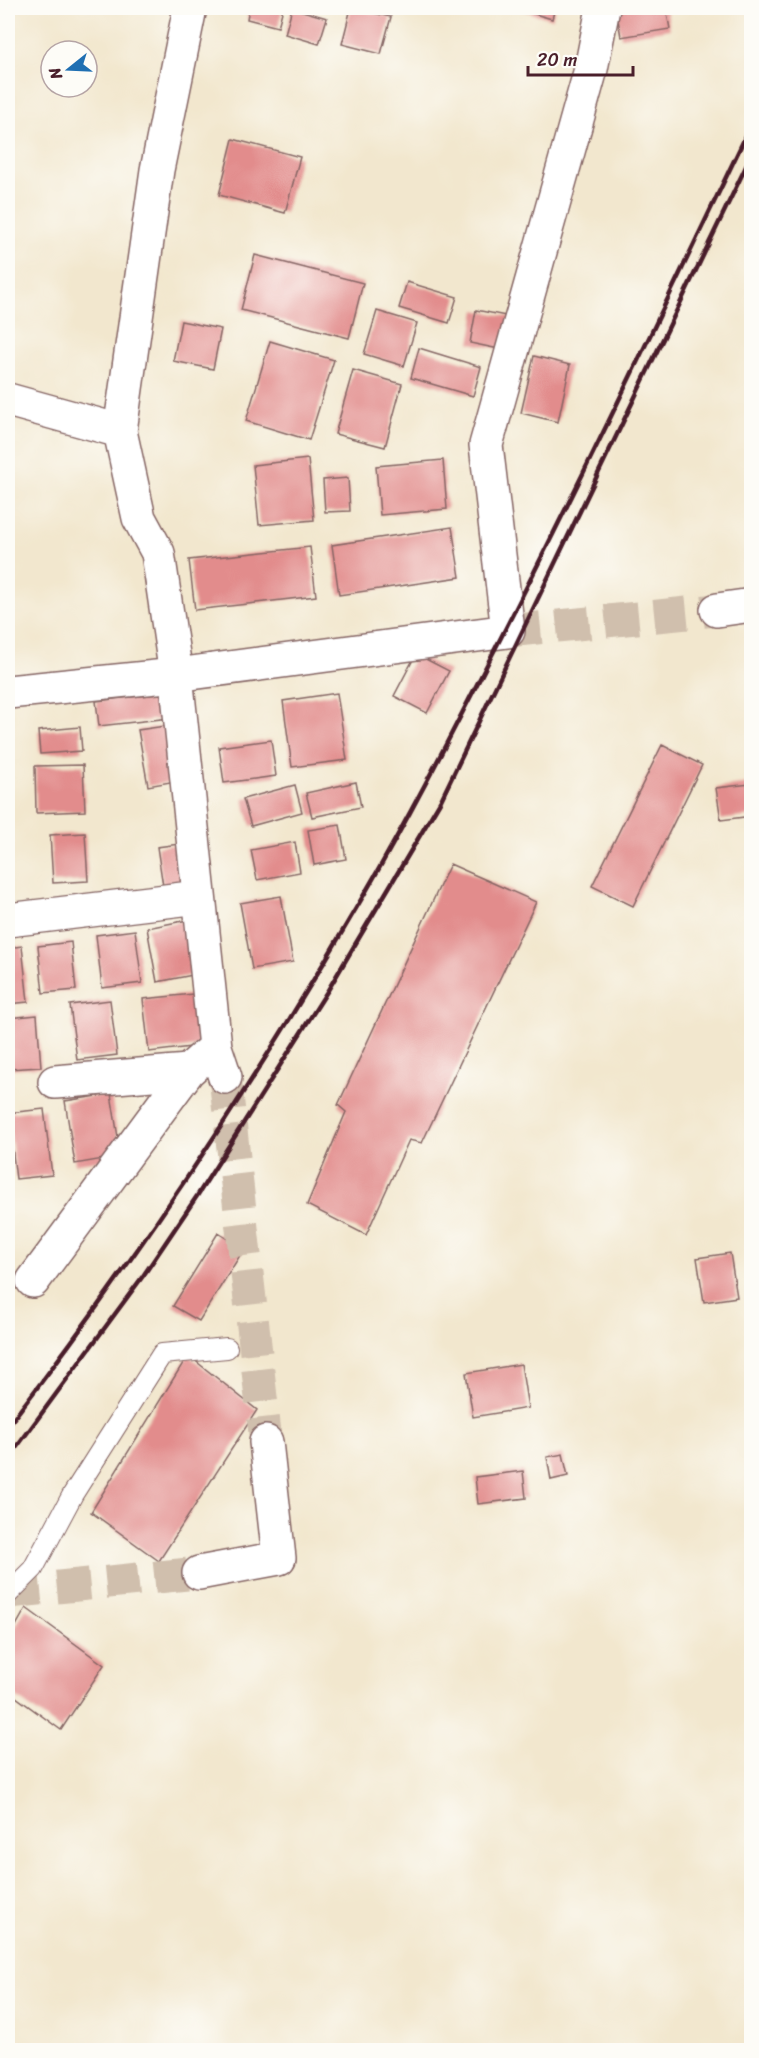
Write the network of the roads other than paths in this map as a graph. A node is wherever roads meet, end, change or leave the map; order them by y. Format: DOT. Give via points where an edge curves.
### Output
graph roads {
  1 [pos="190,8"];
  2 [pos="603,8"];
  3 [pos="8,400"];
  4 [pos="120,431"];
  5 [pos="752,605"];
  6 [pos="717,610"];
  7 [pos="176,675"];
  8 [pos="8,692"];
  9 [pos="200,897"];
  10 [pos="8,920"];
  11 [pos="188,1071"];
  12 [pos="55,1082"];
  13 [pos="33,1281"];
  14 [pos="227,1348"];
  15 [pos="266,1442"];
  16 [pos="199,1573"];
  17 [pos="8,1594"];
  1 -- 4 [label="street" via="157,170"];
  2 -- 7 [label="street" via="591,69 486,446 508,631"];
  3 -- 4 [label="street"];
  4 -- 7 [label="street" via="139,518 158,553"];
  5 -- 6 [label="street"];
  7 -- 8 [label="street"];
  7 -- 9 [label="street"];
  9 -- 10 [label="street"];
  9 -- 11 [label="street" via="220,1062"];
  11 -- 12 [label="street"];
  11 -- 13 [label="street"];
  14 -- 17 [label="lane" via="162,1354 73,1494 33,1569"];
  15 -- 16 [label="street" via="279,1558"];
}
